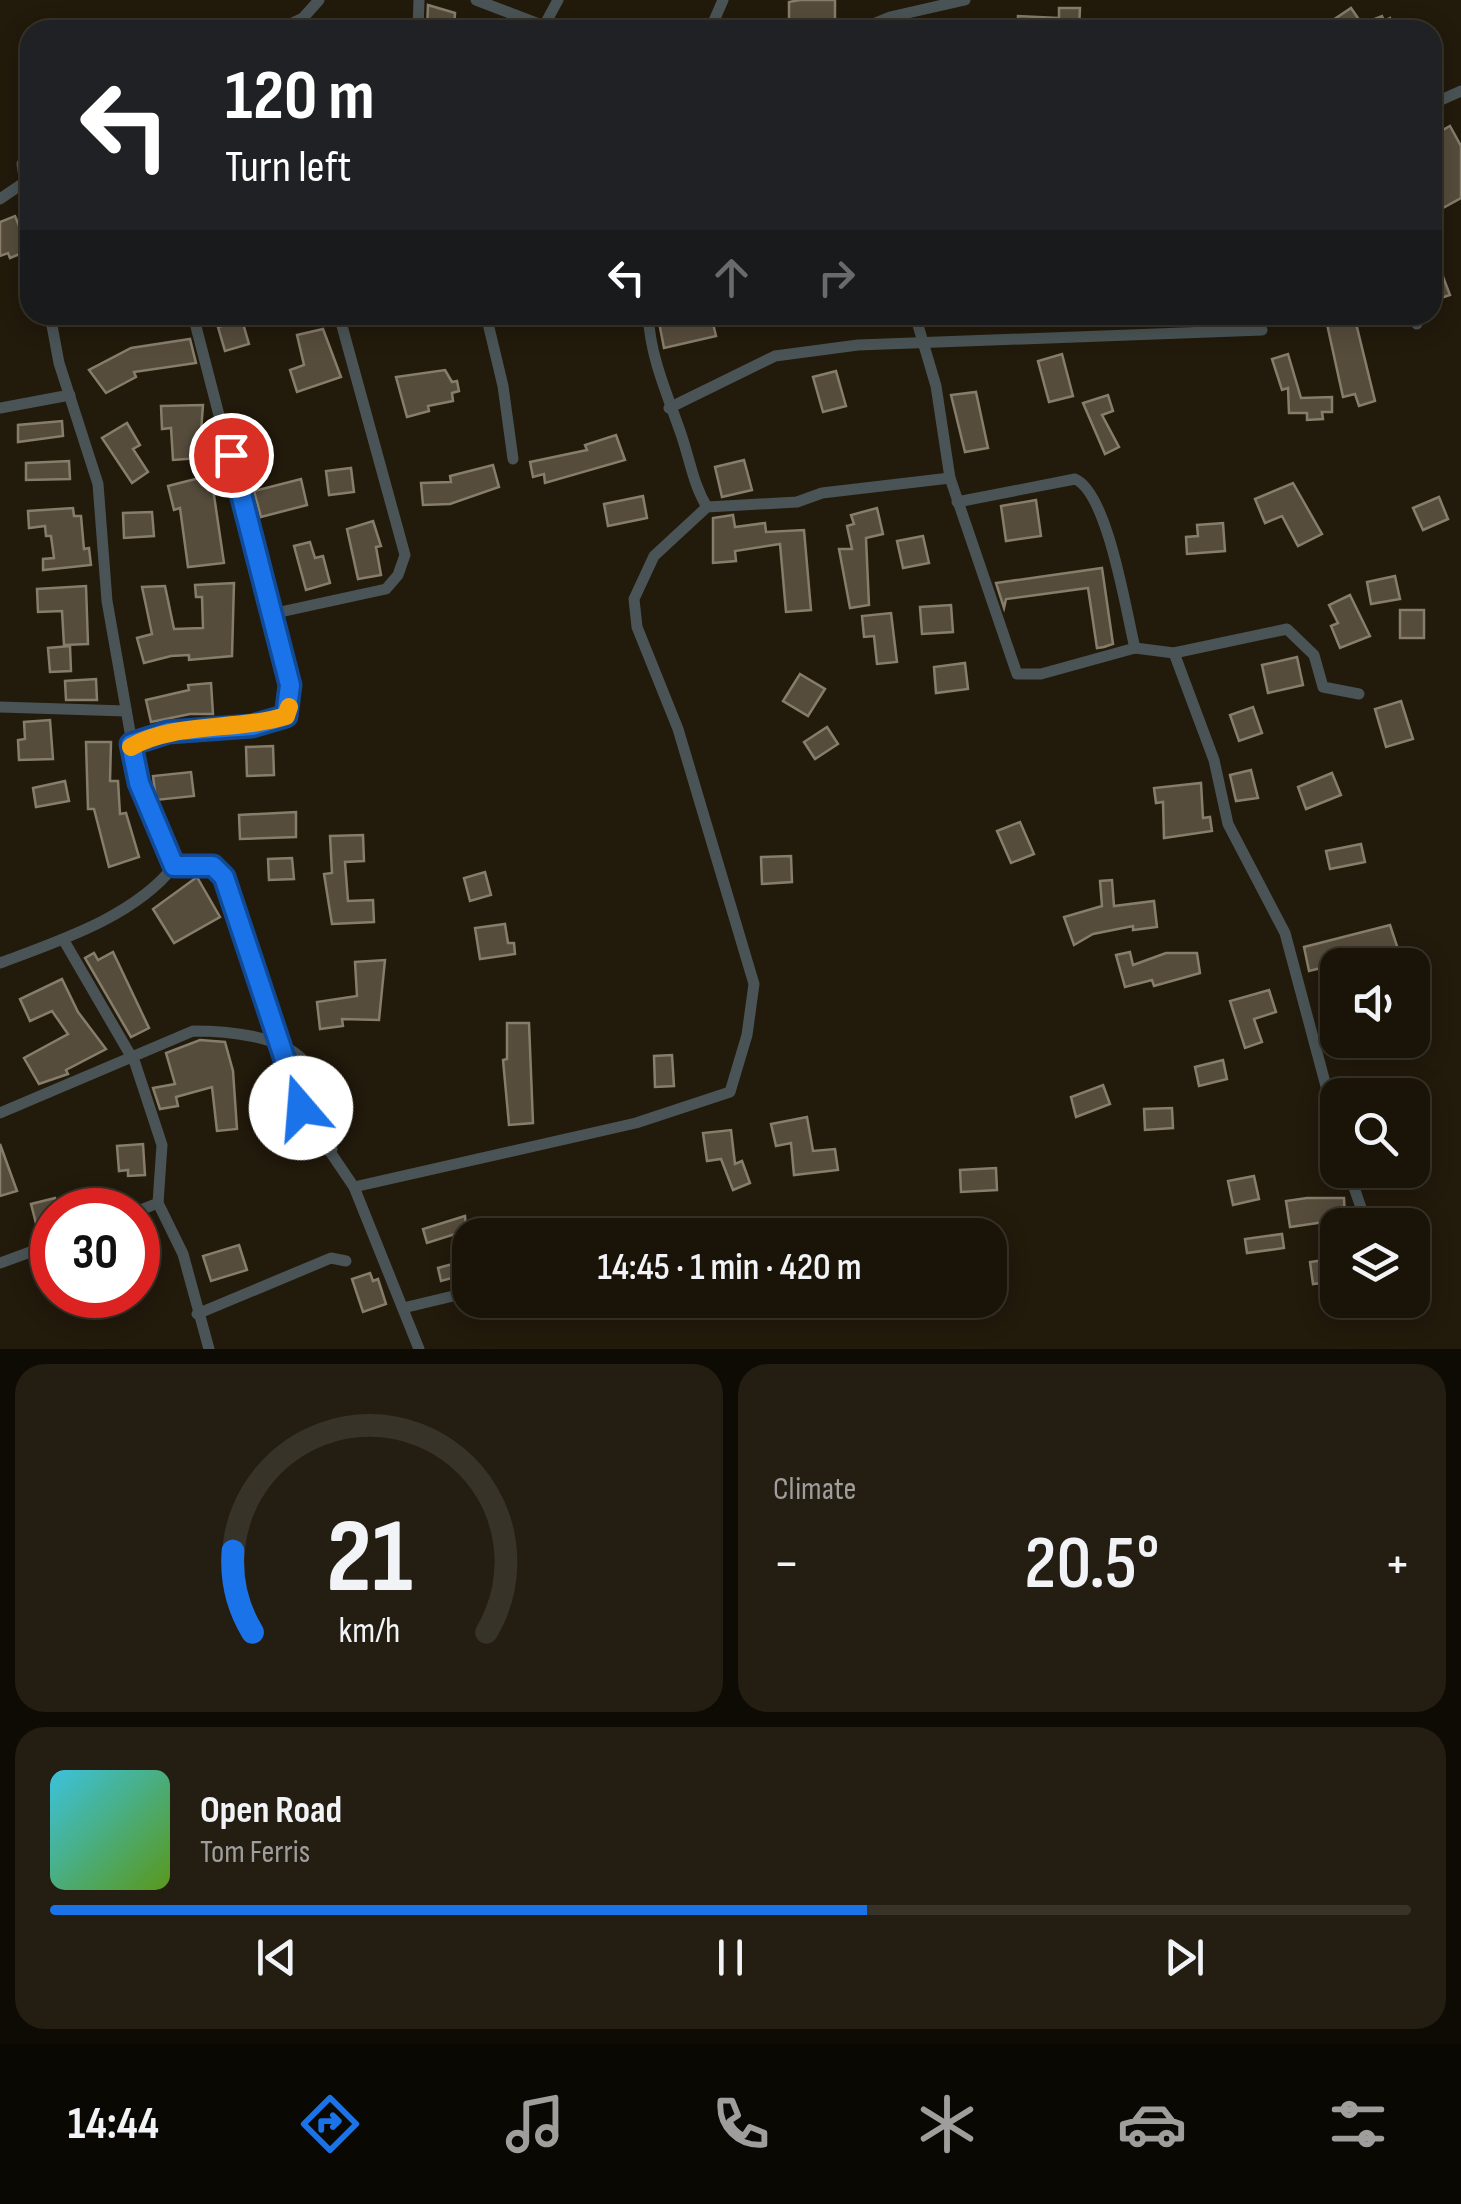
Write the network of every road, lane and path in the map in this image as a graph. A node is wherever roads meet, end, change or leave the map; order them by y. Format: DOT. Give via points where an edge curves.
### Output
graph roads {
  1 [pos="476,0"];
  2 [pos="965,0"];
  3 [pos="528,20"];
  4 [pos="883,20"];
  5 [pos="52,325"];
  6 [pos="197,325"];
  7 [pos="342,325"];
  8 [pos="488,325"];
  9 [pos="650,325"];
  10 [pos="918,325"];
  11 [pos="1262,330"];
  12 [pos="922,342"];
  13 [pos="70,395"];
  14 [pos="0,408"];
  15 [pos="670,408"];
  16 [pos="513,459"];
  17 [pos="950,478"];
  18 [pos="957,502"];
  19 [pos="707,508"];
  20 [pos="270,614"];
  21 [pos="1134,648"];
  22 [pos="1174,652"];
  23 [pos="1359,694"];
  24 [pos="0,707"];
  25 [pos="126,711"];
  26 [pos="131,744"];
  27 [pos="174,866"];
  28 [pos="63,939"];
  29 [pos="0,964"];
  30 [pos="280,1044"];
  31 [pos="134,1060"];
  32 [pos="1324,1078"];
  33 [pos="0,1114"];
  34 [pos="334,1158"];
  35 [pos="354,1187"];
  36 [pos="159,1188"];
  37 [pos="160,1207"];
  38 [pos="30,1252"];
  39 [pos="346,1261"];
  40 [pos="0,1263"];
  41 [pos="452,1296"];
  42 [pos="404,1308"];
  43 [pos="197,1314"];
  44 [pos="208,1349"];
  45 [pos="419,1349"];
  1 -- 3 [label="street"];
  2 -- 4 [label="street"];
  5 -- 13 [label="street"];
  6 -- 20 [label="street"];
  7 -- 20 [label="street" via="405,555 386,589"];
  8 -- 16 [label="street"];
  9 -- 15 [label="street"];
  10 -- 12 [label="street"];
  11 -- 12 [label="street"];
  12 -- 15 [label="street" via="775,356"];
  12 -- 17 [label="street"];
  13 -- 14 [label="street"];
  13 -- 25 [label="street" via="98,484 107,601"];
  15 -- 19 [label="street"];
  17 -- 18 [label="street"];
  17 -- 19 [label="street" via="822,493 797,502"];
  18 -- 21 [label="street" via="1017,674 1041,674"];
  18 -- 21 [label="street" via="1075,479 1086,483 1100,507"];
  19 -- 35 [label="street" via="654,556 634,599 636,628 678,729 754,984 730,1092 636,1122"];
  20 -- 26 [label="street" via="290,685 286,716 252,726 168,732"];
  21 -- 22 [label="street"];
  22 -- 23 [label="street" via="1287,629 1314,655 1322,687"];
  22 -- 32 [label="street" via="1214,760 1228,824 1285,934"];
  24 -- 25 [label="street"];
  25 -- 26 [label="street"];
  26 -- 27 [label="street" via="139,783"];
  27 -- 28 [label="street" via="132,902"];
  27 -- 30 [label="street" via="213,866 224,877"];
  28 -- 29 [label="street"];
  28 -- 31 [label="street"];
  30 -- 31 [label="street" via="194,1031"];
  30 -- 34 [label="street" via="301,1108"];
  30 -- 34 [label="street" via="305,1062"];
  31 -- 33 [label="street"];
  31 -- 36 [label="street" via="162,1145"];
  34 -- 35 [label="street"];
  35 -- 42 [label="street"];
  37 -- 43 [label="street" via="183,1254"];
  38 -- 40 [label="street"];
  39 -- 43 [label="street" via="330,1258"];
  41 -- 42 [label="street"];
  42 -- 45 [label="street"];
  43 -- 44 [label="street"];
}
